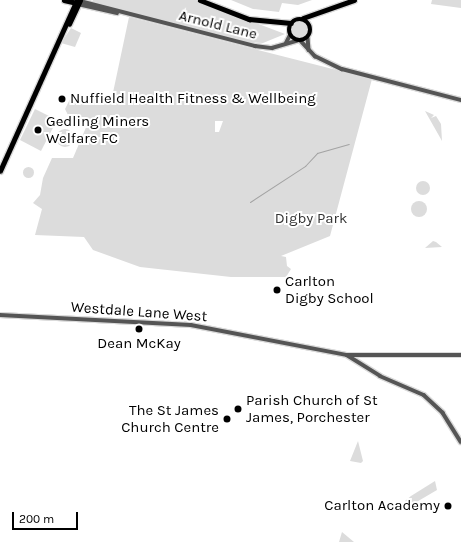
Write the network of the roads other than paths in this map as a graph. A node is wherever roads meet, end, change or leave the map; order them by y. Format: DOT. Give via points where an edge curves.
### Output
graph roads {
  1 [pos="64,0"];
  2 [pos="200,0"];
  3 [pos="354,0"];
  4 [pos="77,1"];
  5 [pos="90,7"];
  6 [pos="75,11"];
  7 [pos="122,13"];
  8 [pos="318,14"];
  9 [pos="301,18"];
  10 [pos="291,23"];
  11 [pos="277,24"];
  12 [pos="310,24"];
  13 [pos="63,32"];
  14 [pos="290,34"];
  15 [pos="308,38"];
  16 [pos="299,41"];
  17 [pos="285,44"];
  18 [pos="309,51"];
  19 [pos="461,100"];
  20 [pos="0,171"];
  21 [pos="0,315"];
  22 [pos="347,355"];
  23 [pos="359,355"];
  24 [pos="461,355"];
  25 [pos="361,365"];
  26 [pos="461,442"];
  1 -- 4 [label="main road"];
  2 -- 11 [label="main road" via="249,19"];
  3 -- 8 [label="main road"];
  4 -- 5 [label="street, Arnold Lane"];
  4 -- 6 [label="main road"];
  4 -- 7 [label="street, Arnold Lane"];
  4 -- 13 [label="main road"];
  5 -- 6 [label="street"];
  5 -- 7 [label="street, Arnold Lane"];
  6 -- 13 [label="main road"];
  7 -- 17 [label="street, Arnold Lane" via="248,45 272,48"];
  8 -- 9 [label="main road"];
  8 -- 12 [label="main road"];
  9 -- 10 [label="main road"];
  9 -- 12 [label="main road"];
  10 -- 11 [label="main road"];
  10 -- 14 [label="main road"];
  11 -- 14 [label="main road"];
  12 -- 15 [label="main road"];
  13 -- 20 [label="main road"];
  14 -- 16 [label="main road"];
  14 -- 17 [label="street"];
  15 -- 16 [label="main road"];
  15 -- 18 [label="street"];
  16 -- 17 [label="street, Arnold Lane"];
  16 -- 18 [label="street"];
  18 -- 19 [label="street" via="342,69"];
  21 -- 22 [label="street, Westdale Lane West" via="191,326"];
  22 -- 23 [label="street"];
  22 -- 25 [label="street"];
  23 -- 24 [label="street"];
  23 -- 25 [label="street"];
  25 -- 26 [label="street" via="424,395 443,413"];
}
